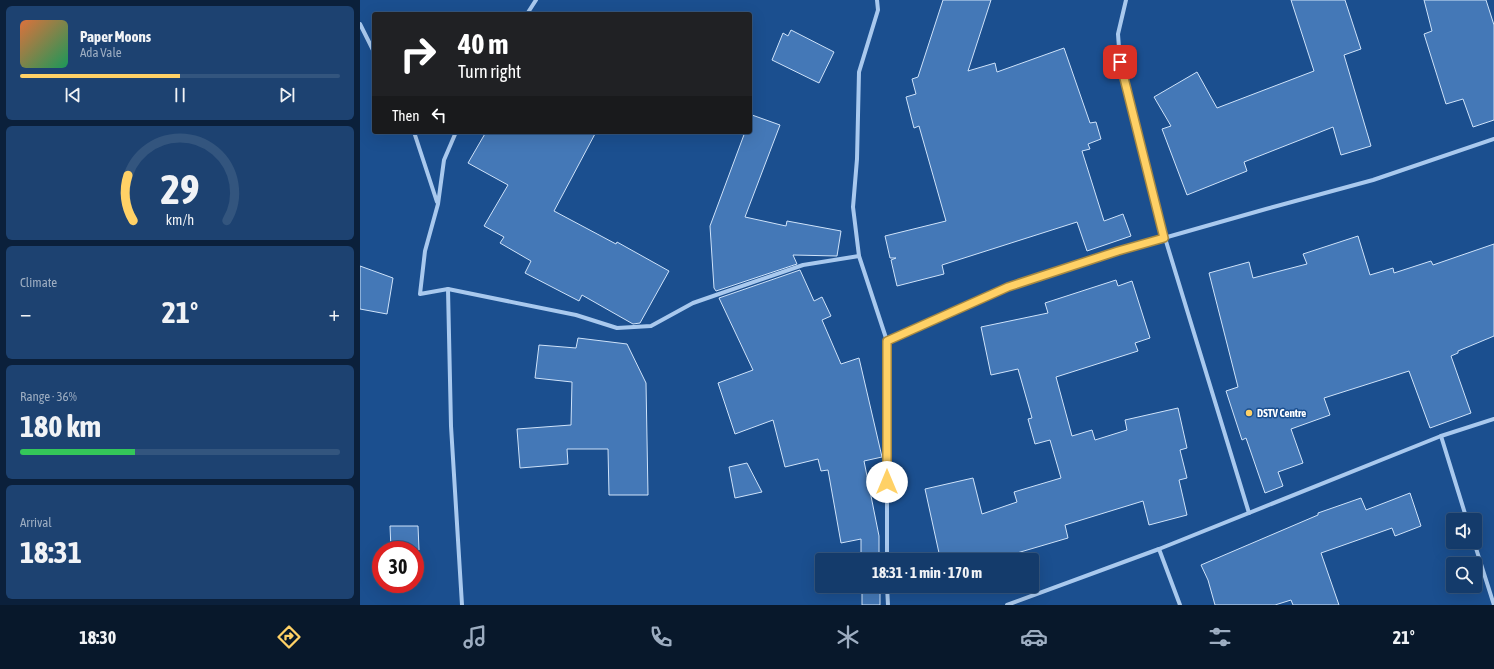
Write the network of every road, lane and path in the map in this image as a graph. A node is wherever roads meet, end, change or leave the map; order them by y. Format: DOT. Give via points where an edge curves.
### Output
graph roads {
  1 [pos="536,0"];
  2 [pos="877,0"];
  3 [pos="1126,0"];
  4 [pos="528,12"];
  5 [pos="360,24"];
  6 [pos="372,48"];
  7 [pos="415,134"];
  8 [pos="455,134"];
  9 [pos="1494,139"];
  10 [pos="438,204"];
  11 [pos="1164,238"];
  12 [pos="858,256"];
  13 [pos="448,289"];
  14 [pos="887,341"];
  15 [pos="1494,419"];
  16 [pos="1441,436"];
  17 [pos="1249,513"];
  18 [pos="1465,513"];
  19 [pos="1158,549"];
  20 [pos="1476,549"];
  21 [pos="887,553"];
  22 [pos="888,593"];
  23 [pos="462,605"];
  24 [pos="888,605"];
  25 [pos="1007,605"];
  26 [pos="1180,605"];
  27 [pos="1494,605"];
  1 -- 4 [label="street"];
  2 -- 12 [label="street" via="878,10 859,72 853,207"];
  3 -- 11 [label="street" via="1118,34 1120,62"];
  5 -- 6 [label="street"];
  7 -- 10 [label="street"];
  8 -- 10 [label="street" via="444,160"];
  9 -- 11 [label="street" via="1373,180"];
  10 -- 13 [label="street" via="425,251 420,294"];
  11 -- 14 [label="street" via="1008,287"];
  11 -- 17 [label="street"];
  12 -- 13 [label="street" via="803,265 693,303 651,326 617,328 576,315"];
  12 -- 14 [label="street"];
  13 -- 23 [label="street" via="451,426"];
  14 -- 21 [label="street"];
  15 -- 16 [label="street"];
  16 -- 17 [label="street"];
  16 -- 18 [label="street"];
  17 -- 19 [label="street"];
  19 -- 25 [label="street"];
  19 -- 26 [label="street"];
  20 -- 27 [label="street"];
  22 -- 24 [label="street"];
}
